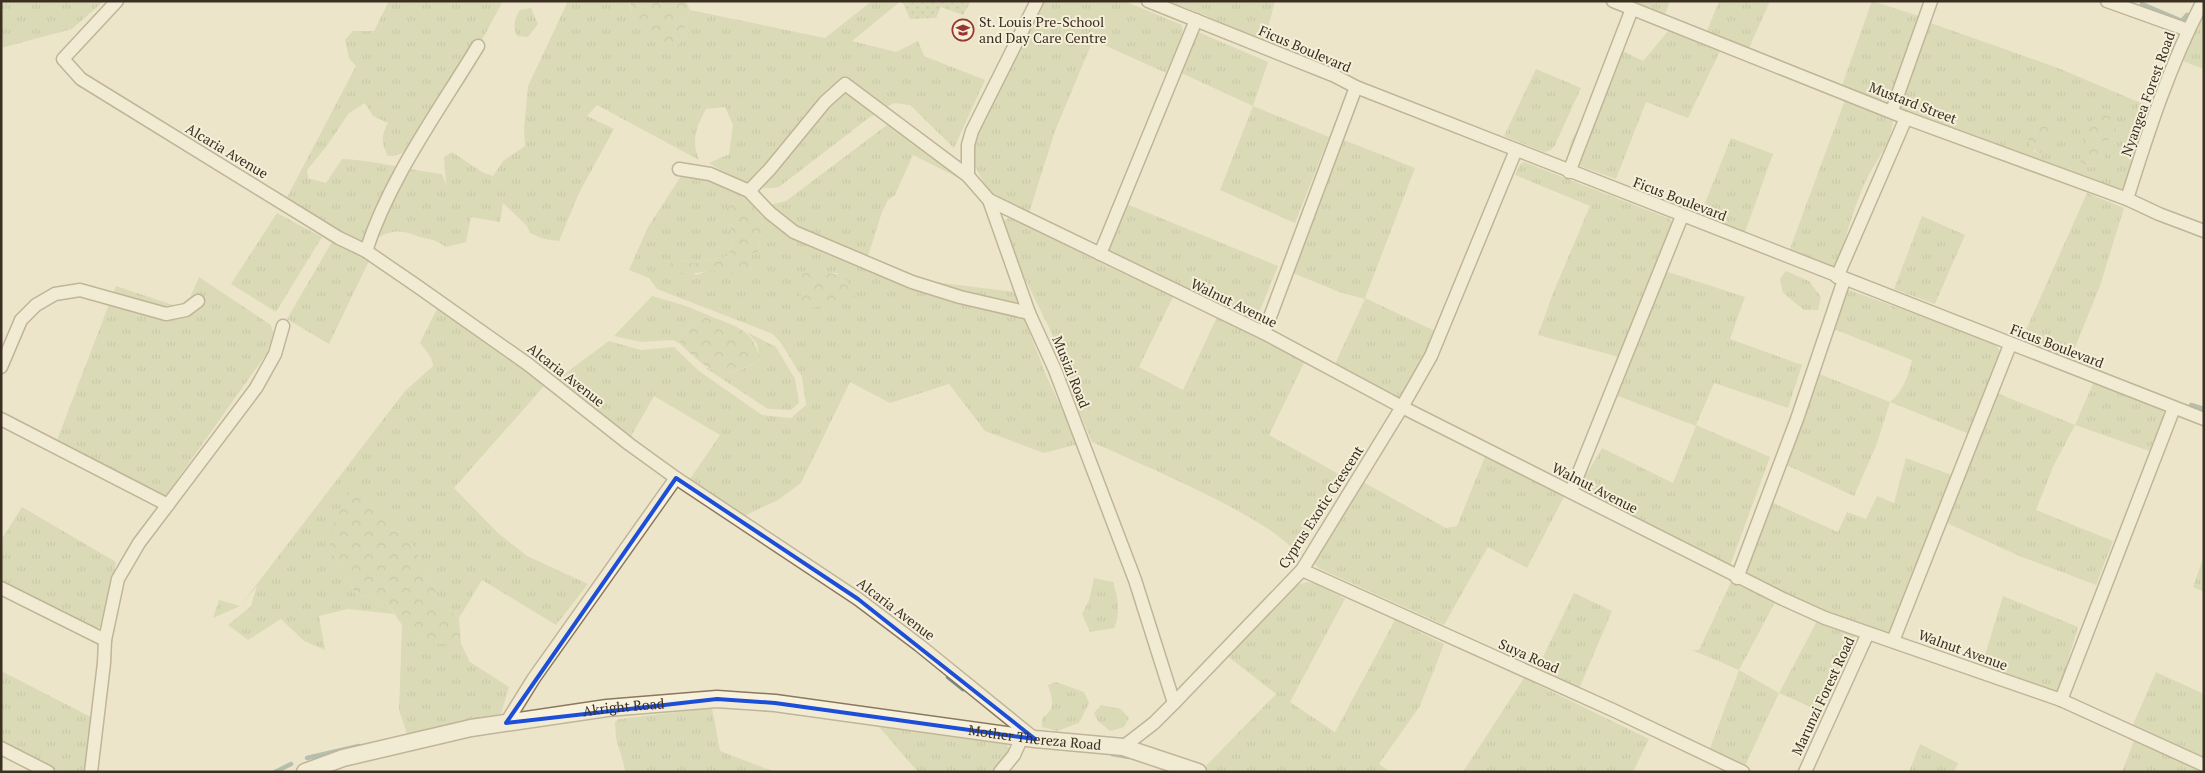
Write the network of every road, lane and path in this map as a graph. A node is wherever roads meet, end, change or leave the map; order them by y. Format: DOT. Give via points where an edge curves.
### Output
graph roads {
  1 [pos="117,1"];
  2 [pos="1037,1"];
  3 [pos="1148,1"];
  4 [pos="1613,1"];
  5 [pos="1931,1"];
  6 [pos="2107,1"];
  7 [pos="2203,1"];
  8 [pos="1632,9"];
  9 [pos="1196,20"];
  10 [pos="2188,30"];
  11 [pos="478,46"];
  12 [pos="1356,88"];
  13 [pos="1892,111"];
  14 [pos="1906,118"];
  15 [pos="1516,150"];
  16 [pos="680,169"];
  17 [pos="1568,172"];
  18 [pos="968,176"];
  19 [pos="748,191"];
  20 [pos="2127,199"];
  21 [pos="989,200"];
  22 [pos="1682,216"];
  23 [pos="2204,231"];
  24 [pos="366,251"];
  25 [pos="1100,254"];
  26 [pos="1840,278"];
  27 [pos="198,301"];
  28 [pos="1029,313"];
  29 [pos="283,326"];
  30 [pos="1264,333"];
  31 [pos="2010,344"];
  32 [pos="1,367"];
  33 [pos="1402,407"];
  34 [pos="2174,408"];
  35 [pos="1,419"];
  36 [pos="2204,419"];
  37 [pos="676,478"];
  38 [pos="1570,492"];
  39 [pos="168,505"];
  40 [pos="1302,570"];
  41 [pos="1738,578"];
  42 [pos="1,588"];
  43 [pos="1868,633"];
  44 [pos="105,640"];
  45 [pos="1893,641"];
  46 [pos="2061,700"];
  47 [pos="1174,703"];
  48 [pos="506,723"];
  49 [pos="948,728"];
  50 [pos="1029,738"];
  51 [pos="1123,747"];
  52 [pos="1,748"];
  53 [pos="2204,765"];
  54 [pos="48,772"];
  55 [pos="91,772"];
  56 [pos="305,772"];
  57 [pos="1000,772"];
  58 [pos="1198,772"];
  59 [pos="1743,772"];
  60 [pos="1805,772"];
  1 -- 24 [label="street, Alcaria Avenue" via="63,58 81,79 339,238"];
  2 -- 18 [label="street" via="972,131 968,145"];
  3 -- 9 [label="street, Ficus Boulevard"];
  4 -- 8 [label="street, Mustard Street"];
  5 -- 13 [label="street"];
  6 -- 10 [label="street"];
  7 -- 10 [label="street, Nyangea Forest Road"];
  8 -- 13 [label="street, Mustard Street"];
  8 -- 17 [label="street"];
  9 -- 12 [label="street, Ficus Boulevard" via="1335,76"];
  9 -- 25 [label="street"];
  10 -- 20 [label="street, Nyangea Forest Road" via="2148,132"];
  11 -- 24 [label="street" via="395,184"];
  12 -- 15 [label="street, Ficus Boulevard"];
  12 -- 30 [label="street"];
  13 -- 14 [label="street, Mustard Street"];
  14 -- 20 [label="street, Mustard Street"];
  14 -- 26 [label="street"];
  15 -- 17 [label="street, Ficus Boulevard"];
  15 -- 33 [label="street, Cyprus Exotic Crescent" via="1431,356"];
  16 -- 19 [label="street" via="710,174"];
  17 -- 22 [label="street, Ficus Boulevard"];
  18 -- 19 [label="street, Musizi Road" via="845,84"];
  18 -- 21 [label="street, Musizi Road"];
  19 -- 28 [label="street" via="794,232 912,282"];
  20 -- 23 [label="street, Mustard Street"];
  21 -- 25 [label="street, Walnut Avenue"];
  21 -- 28 [label="street, Musizi Road"];
  22 -- 26 [label="street, Ficus Boulevard"];
  22 -- 38 [label="street"];
  24 -- 37 [label="street, Alcaria Avenue" via="529,365"];
  25 -- 30 [label="street, Walnut Avenue"];
  26 -- 31 [label="street, Ficus Boulevard"];
  26 -- 41 [label="street" via="1797,419"];
  27 -- 32 [label="street" via="186,310 166,314 80,290 55,294 21,320"];
  28 -- 47 [label="street, Musizi Road" via="1055,370 1132,571"];
  29 -- 39 [label="street" via="275,354 256,388"];
  30 -- 33 [label="street, Walnut Avenue"];
  31 -- 34 [label="street, Ficus Boulevard"];
  31 -- 45 [label="street"];
  33 -- 38 [label="street, Walnut Avenue"];
  33 -- 40 [label="street, Cyprus Exotic Crescent"];
  34 -- 36 [label="street, Ficus Boulevard"];
  34 -- 46 [label="street"];
  35 -- 39 [label="street"];
  37 -- 48 [label="street" via="534,678"];
  37 -- 50 [label="street, Alcaria Avenue" via="858,599 919,645"];
  38 -- 41 [label="street, Walnut Avenue"];
  39 -- 44 [label="street" via="118,578"];
  40 -- 47 [label="street, Cyprus Exotic Crescent"];
  40 -- 59 [label="street, Suya Road"];
  41 -- 43 [label="street, Walnut Avenue" via="1825,618"];
  42 -- 44 [label="street"];
  43 -- 45 [label="street, Walnut Avenue"];
  43 -- 60 [label="street, Marunzi Forest Road"];
  44 -- 55 [label="street"];
  45 -- 46 [label="street, Walnut Avenue"];
  46 -- 53 [label="street, Walnut Avenue"];
  47 -- 51 [label="street"];
  48 -- 49 [label="street, Akright Road" via="607,708 717,698 775,703"];
  48 -- 56 [label="street, Akright Road" via="390,745"];
  49 -- 50 [label="street, Mother Thereza Road"];
  50 -- 51 [label="street, Mother Thereza Road"];
  50 -- 57 [label="street"];
  51 -- 58 [label="street"];
  52 -- 54 [label="street"];
}
